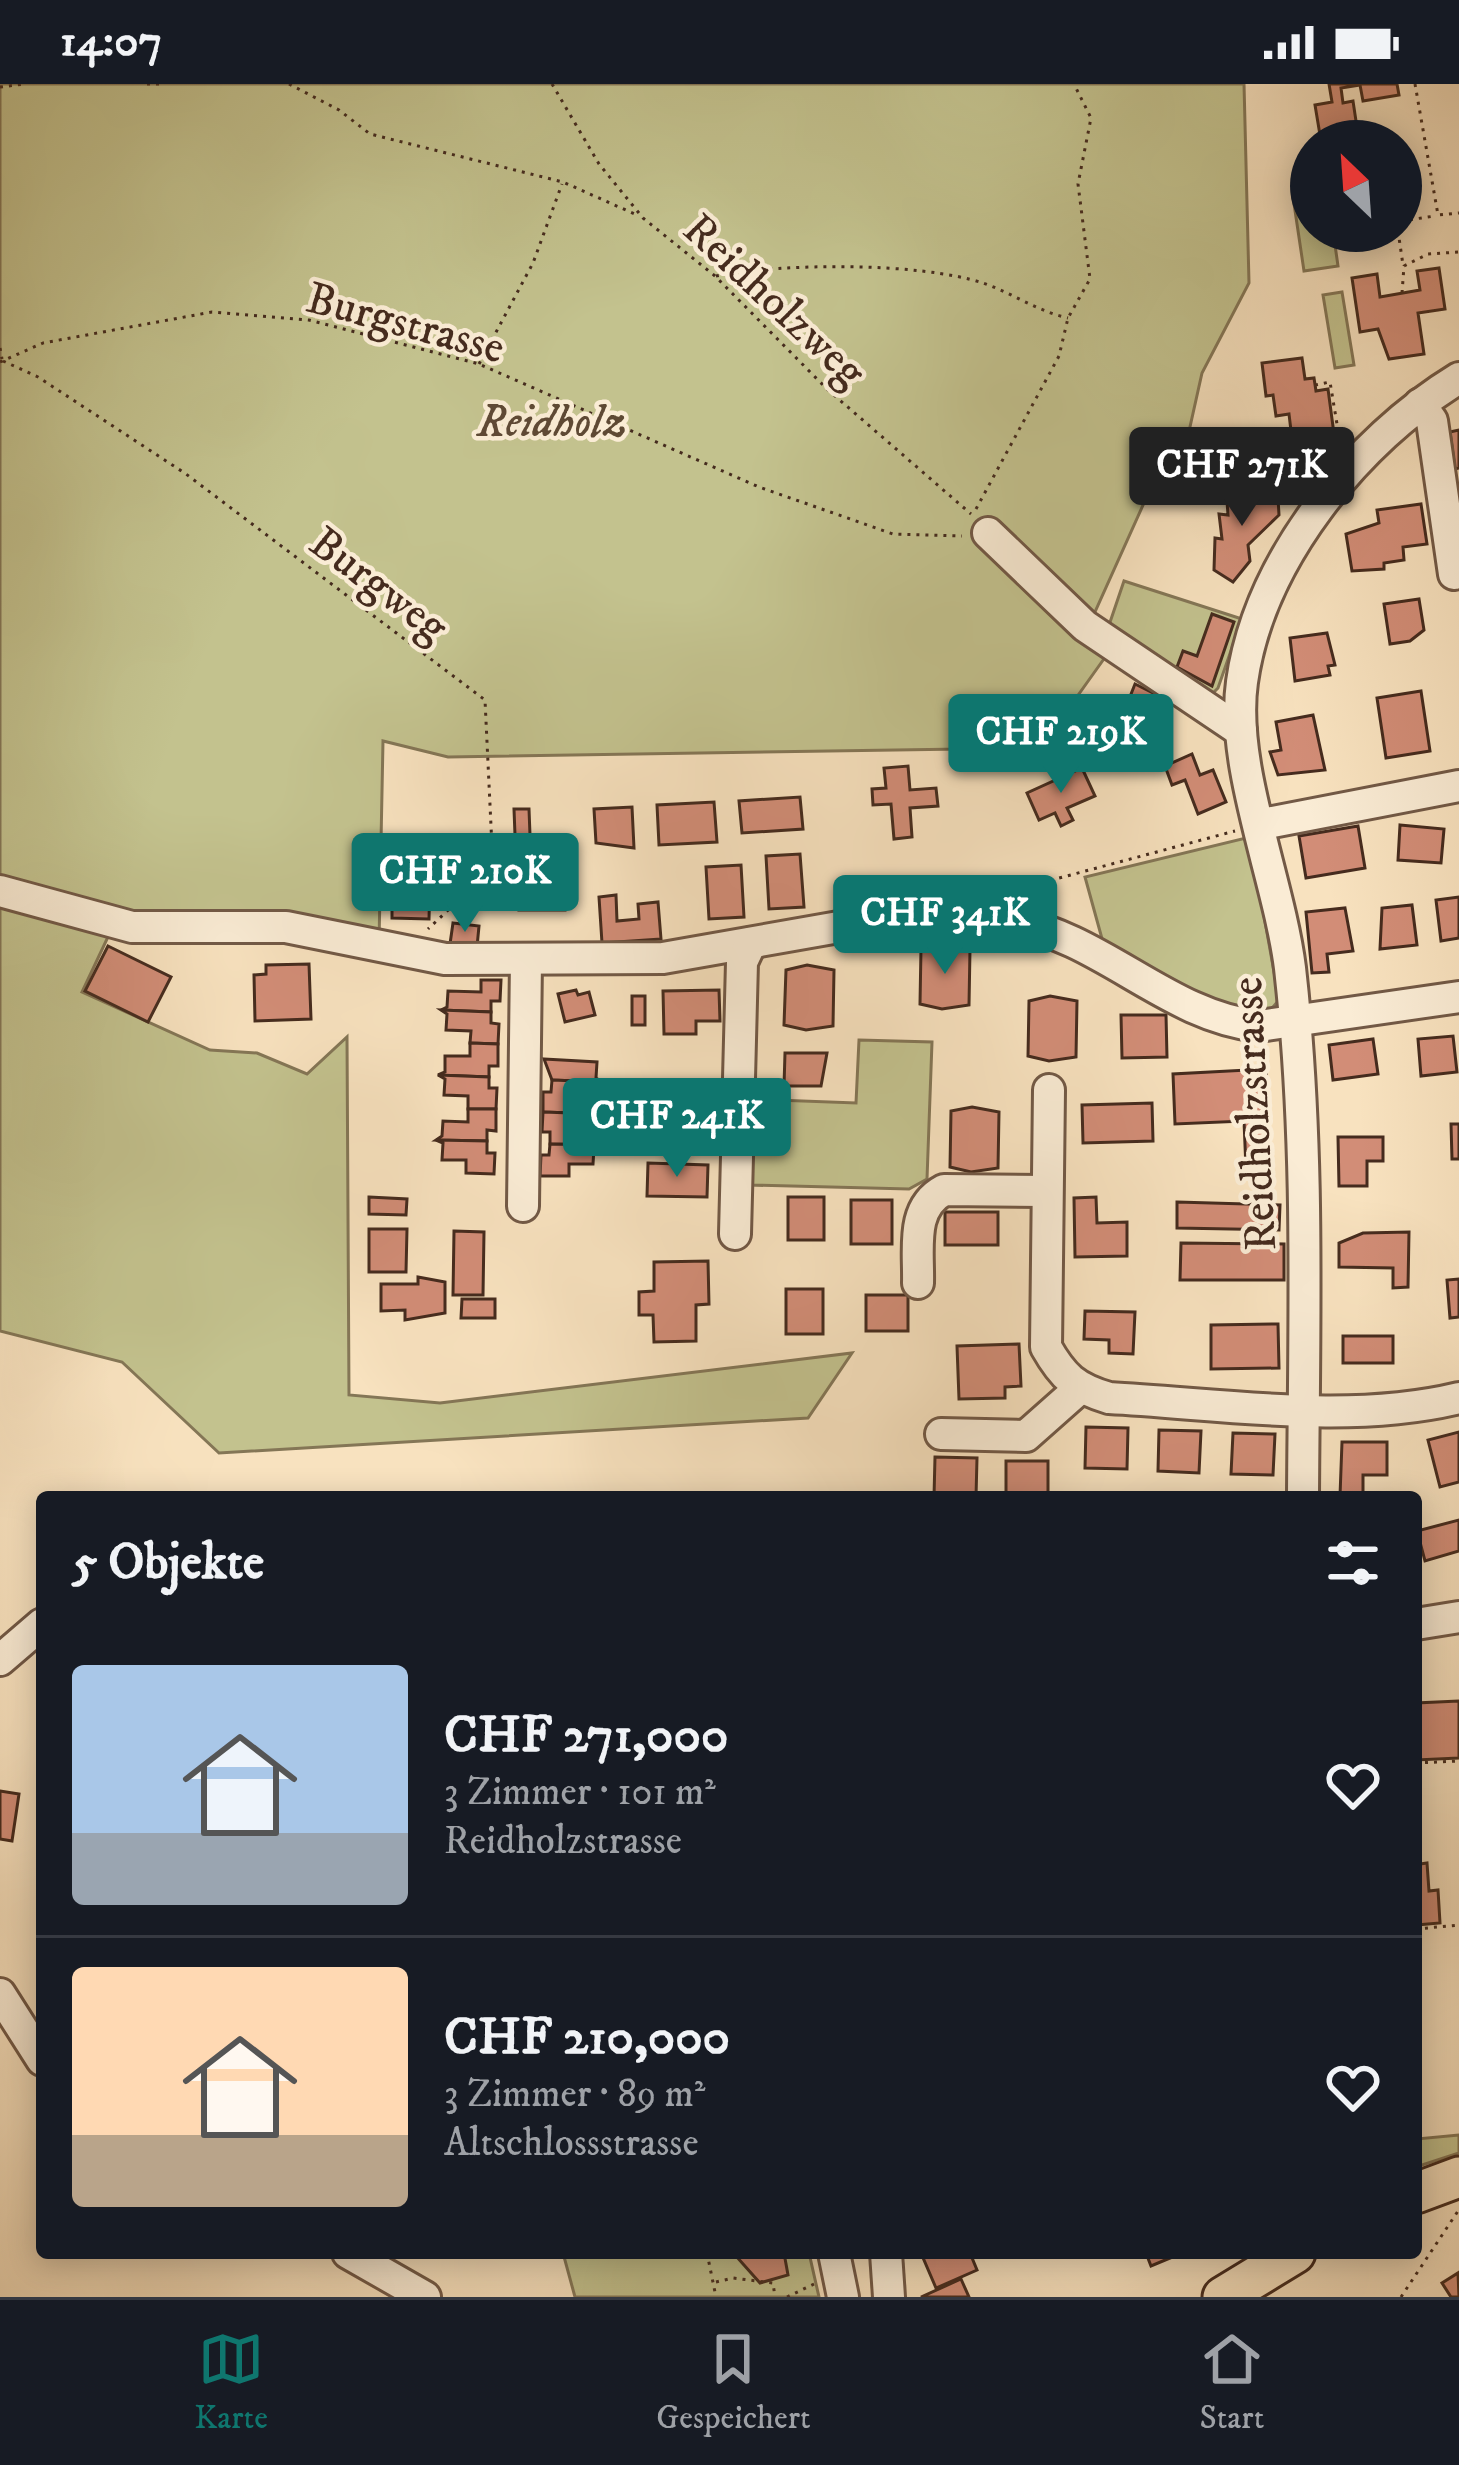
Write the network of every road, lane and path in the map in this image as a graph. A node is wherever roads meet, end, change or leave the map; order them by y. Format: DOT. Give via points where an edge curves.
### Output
graph roads {
  1 [pos="25,84"];
  2 [pos="148,84"];
  3 [pos="165,84"];
  4 [pos="289,84"];
  5 [pos="552,84"];
  6 [pos="1074,84"];
  7 [pos="1415,84"];
  8 [pos="0,87"];
  9 [pos="563,182"];
  10 [pos="1459,212"];
  11 [pos="1438,215"];
  12 [pos="643,218"];
  13 [pos="1422,218"];
  14 [pos="1402,252"];
  15 [pos="1459,252"];
  16 [pos="1404,266"];
  17 [pos="715,277"];
  18 [pos="1402,293"];
  19 [pos="1068,318"];
  20 [pos="0,348"];
  21 [pos="1,361"];
  22 [pos="479,364"];
  23 [pos="1459,378"];
  24 [pos="1315,385"];
  25 [pos="1420,404"];
  26 [pos="1353,467"];
  27 [pos="980,524"];
  28 [pos="1454,574"];
  29 [pos="1241,730"];
  30 [pos="1459,786"];
  31 [pos="1262,824"];
  32 [pos="0,891"];
  33 [pos="990,896"];
  34 [pos="751,944"];
  35 [pos="416,952"];
  36 [pos="526,960"];
  37 [pos="1459,997"];
  38 [pos="1295,1017"];
  39 [pos="1048,1090"];
  40 [pos="1043,1191"];
  41 [pos="523,1206"];
  42 [pos="735,1234"];
  43 [pos="918,1283"];
  44 [pos="1078,1389"];
  45 [pos="1459,1398"];
  46 [pos="1304,1408"];
  47 [pos="941,1434"];
  48 [pos="1303,1491"];
  49 [pos="1459,1618"];
  50 [pos="1422,1623"];
  51 [pos="36,1629"];
  52 [pos="0,1660"];
  53 [pos="1459,1761"];
  54 [pos="1422,1763"];
  55 [pos="1459,1925"];
  56 [pos="1422,1928"];
  57 [pos="0,1994"];
  58 [pos="36,2051"];
  59 [pos="1459,2177"];
  60 [pos="1422,2191"];
  61 [pos="1459,2209"];
  62 [pos="358,2259"];
  63 [pos="709,2259"];
  64 [pos="886,2259"];
  65 [pos="1280,2259"];
  66 [pos="1283,2259"];
  67 [pos="839,2276"];
  68 [pos="716,2282"];
  69 [pos="425,2297"];
  70 [pos="716,2297"];
  71 [pos="775,2297"];
  72 [pos="787,2297"];
  73 [pos="889,2297"];
  74 [pos="1223,2297"];
  75 [pos="1251,2297"];
  76 [pos="1401,2297"];
  1 -- 8 [label="path"];
  2 -- 3 [label="path"];
  4 -- 9 [label="path" via="370,134"];
  5 -- 12 [label="path, Reidholzweg" via="599,164"];
  6 -- 19 [label="path" via="1091,118 1078,184 1090,279"];
  7 -- 11 [label="path"];
  9 -- 12 [label="path"];
  9 -- 22 [label="path" via="533,263"];
  10 -- 11 [label="path"];
  11 -- 13 [label="path"];
  12 -- 17 [label="path, Reidholzweg"];
  14 -- 16 [label="path"];
  15 -- 16 [label="path"];
  16 -- 18 [label="path"];
  17 -- 19 [label="path" via="757,268 923,274 981,283"];
  17 -- 27 [label="path, Reidholzweg" via="826,389"];
  19 -- 27 [label="path" via="1059,356"];
  20 -- 21 [label="path"];
  21 -- 22 [label="path, Burgstrasse" via="43,343 212,312 309,320"];
  21 -- 35 [label="path, Burgweg" via="186,474 485,700 493,868 439,916"];
  22 -- 27 [label="path, Burgstrasse" via="759,487 893,534"];
  23 -- 25 [label="street, Reidholzstrasse"];
  24 -- 26 [label="path" via="1330,382 1342,453"];
  25 -- 26 [label="street, Reidholzstrasse"];
  25 -- 28 [label="street" via="1432,421"];
  26 -- 29 [label="street, Reidholzstrasse" via="1298,543 1264,611 1242,682"];
  27 -- 29 [label="street" via="1085,626"];
  29 -- 31 [label="street, Reidholzstrasse"];
  30 -- 31 [label="street"];
  31 -- 33 [label="path"];
  31 -- 38 [label="street, Reidholzstrasse"];
  32 -- 35 [label="street" via="132,927 286,927"];
  34 -- 36 [label="street" via="663,958"];
  34 -- 38 [label="street" via="947,908 994,913 1072,942 1226,1023"];
  34 -- 42 [label="street" via="742,962"];
  35 -- 36 [label="street"];
  36 -- 41 [label="street"];
  37 -- 38 [label="street"];
  38 -- 46 [label="street, Reidholzstrasse" via="1305,1153"];
  39 -- 40 [label="street"];
  40 -- 43 [label="street" via="931,1196 921,1209"];
  40 -- 44 [label="street" via="1046,1347"];
  44 -- 46 [label="street" via="1109,1398"];
  44 -- 47 [label="street" via="1025,1436"];
  45 -- 46 [label="street" via="1401,1408"];
  46 -- 48 [label="street, Reidholzstrasse"];
  49 -- 50 [label="street"];
  51 -- 52 [label="street"];
  53 -- 54 [label="path"];
  55 -- 56 [label="path"];
  57 -- 58 [label="street"];
  59 -- 60 [label="main road"];
  61 -- 76 [label="path"];
  62 -- 69 [label="street"];
  63 -- 68 [label="path"];
  64 -- 73 [label="street"];
  65 -- 74 [label="main road"];
  66 -- 75 [label="main road"];
  67 -- 72 [label="path"];
  68 -- 70 [label="path"];
  68 -- 71 [label="path" via="773,2283"];
}
